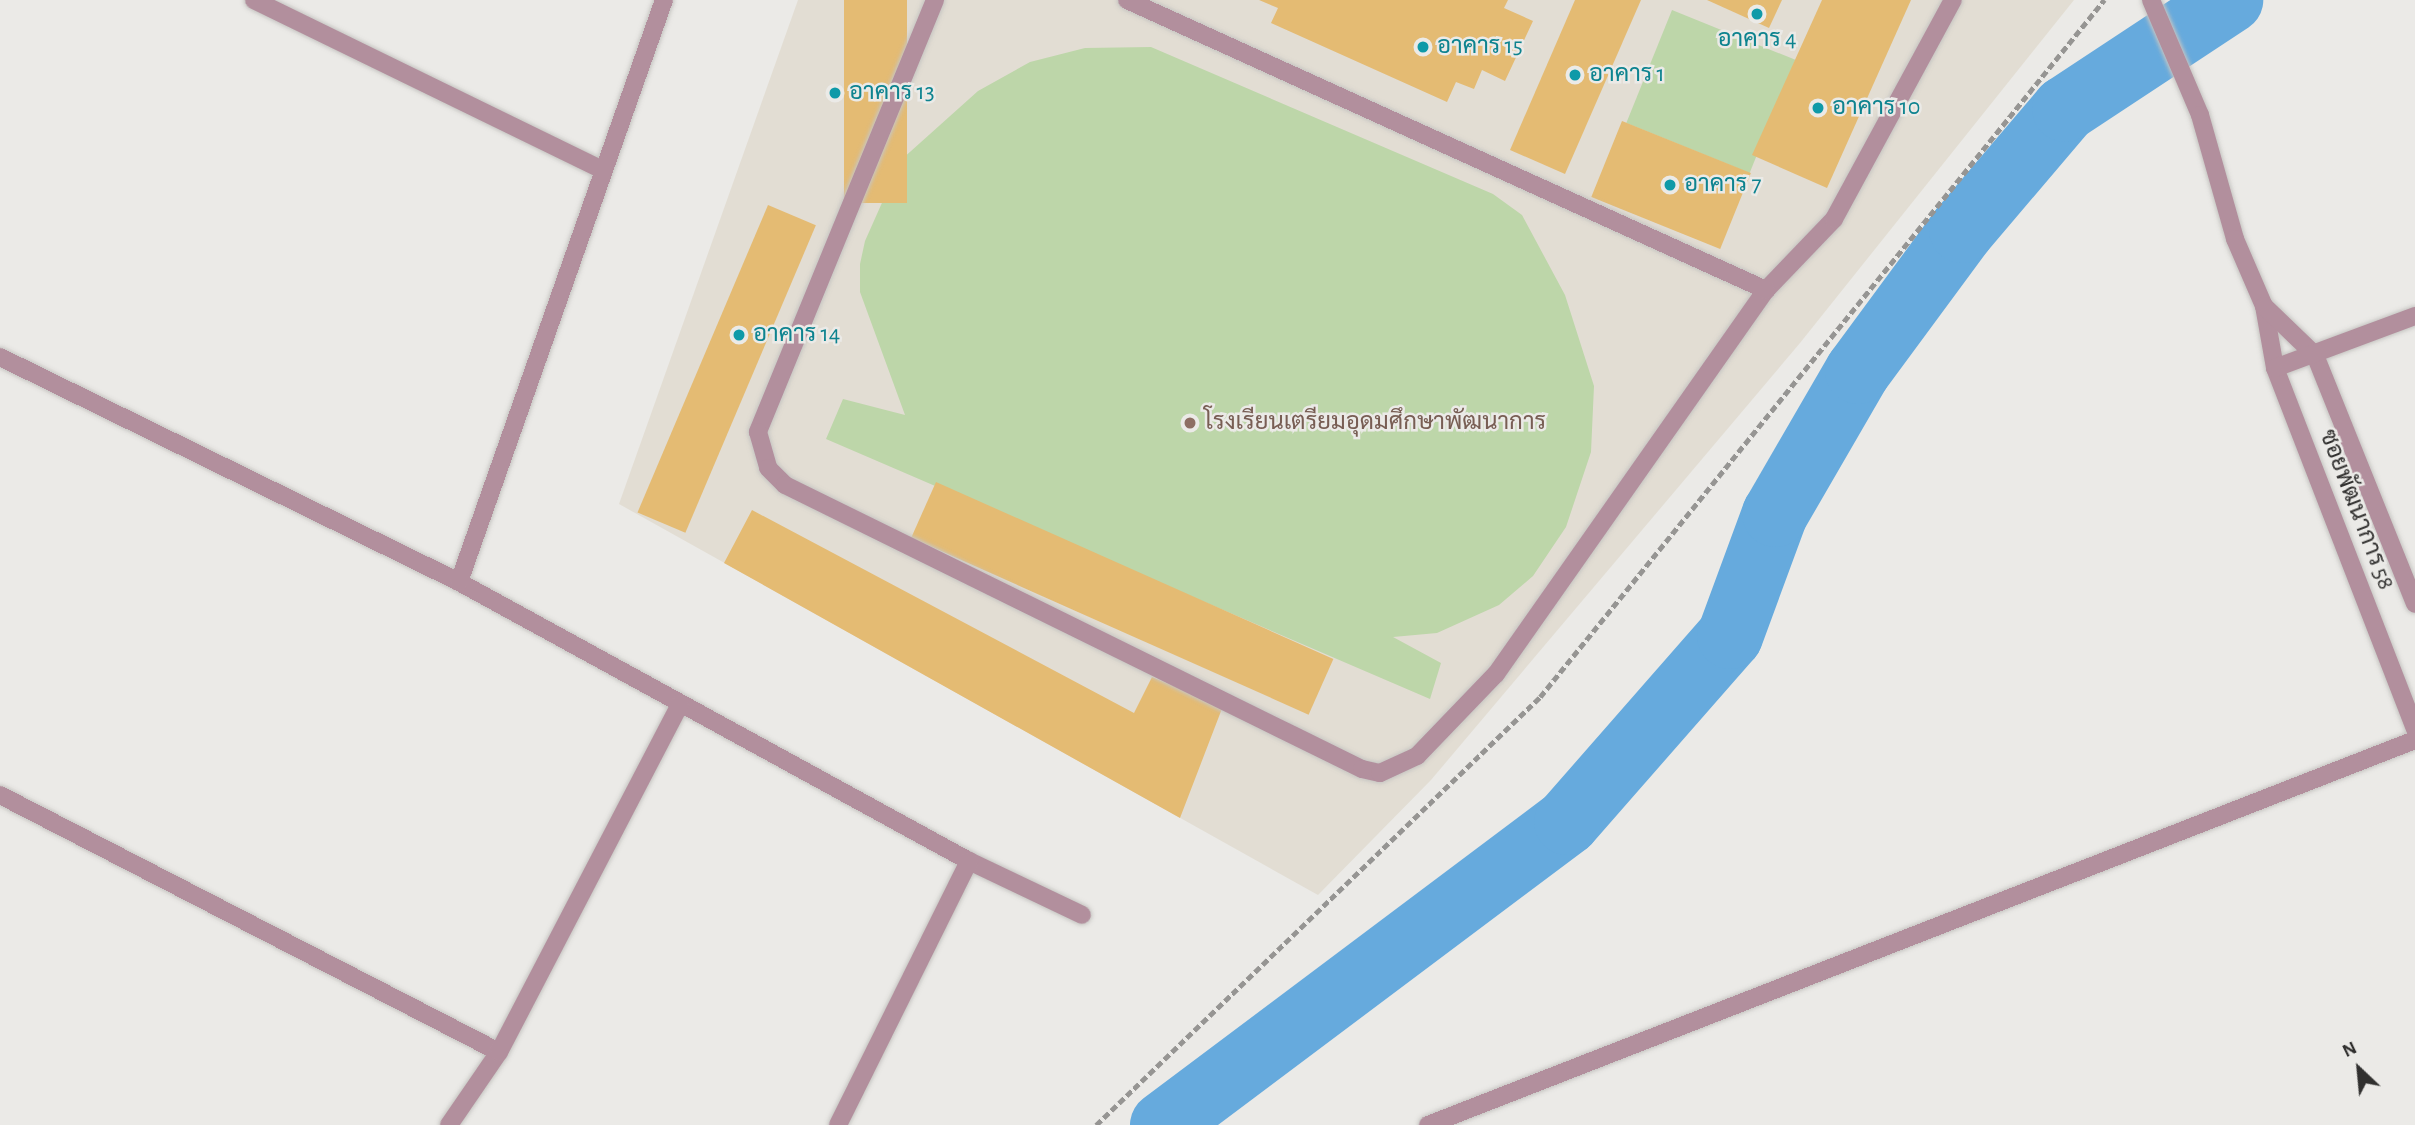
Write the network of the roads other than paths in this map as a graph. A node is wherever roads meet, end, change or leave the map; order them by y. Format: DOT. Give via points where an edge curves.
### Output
graph roads {
  1 [pos="254,0"];
  2 [pos="664,0"];
  3 [pos="935,0"];
  4 [pos="1127,0"];
  5 [pos="1953,0"];
  6 [pos="2151,0"];
  7 [pos="603,170"];
  8 [pos="1766,290"];
  9 [pos="2264,306"];
  10 [pos="2415,316"];
  11 [pos="2315,355"];
  12 [pos="0,357"];
  13 [pos="2275,368"];
  14 [pos="459,582"];
  15 [pos="2415,604"];
  16 [pos="680,704"];
  17 [pos="2415,729"];
  18 [pos="2415,740"];
  19 [pos="0,795"];
  20 [pos="969,860"];
  21 [pos="1082,915"];
  22 [pos="499,1052"];
  23 [pos="449,1125"];
  24 [pos="838,1125"];
  25 [pos="1428,1125"];
  1 -- 7 [label="street"];
  2 -- 7 [label="street"];
  3 -- 8 [label="street" via="758,432 768,468 797,491 1362,769 1380,773 1417,756 1496,674"];
  4 -- 8 [label="street"];
  5 -- 8 [label="street" via="1834,219"];
  6 -- 9 [label="street, ซอยพัฒนาการ 58" via="2200,116 2235,239"];
  7 -- 14 [label="street"];
  9 -- 11 [label="street, ซอยพัฒนาการ 58"];
  9 -- 13 [label="street, ซอยพัฒนาการ 58"];
  10 -- 11 [label="street"];
  11 -- 13 [label="street"];
  11 -- 15 [label="street, ซอยพัฒนาการ 58"];
  12 -- 14 [label="street"];
  13 -- 17 [label="street, ซอยพัฒนาการ 58"];
  14 -- 16 [label="street"];
  16 -- 20 [label="street"];
  16 -- 22 [label="street"];
  18 -- 25 [label="street"];
  19 -- 22 [label="street"];
  20 -- 21 [label="street"];
  20 -- 24 [label="street"];
  22 -- 23 [label="street"];
}
